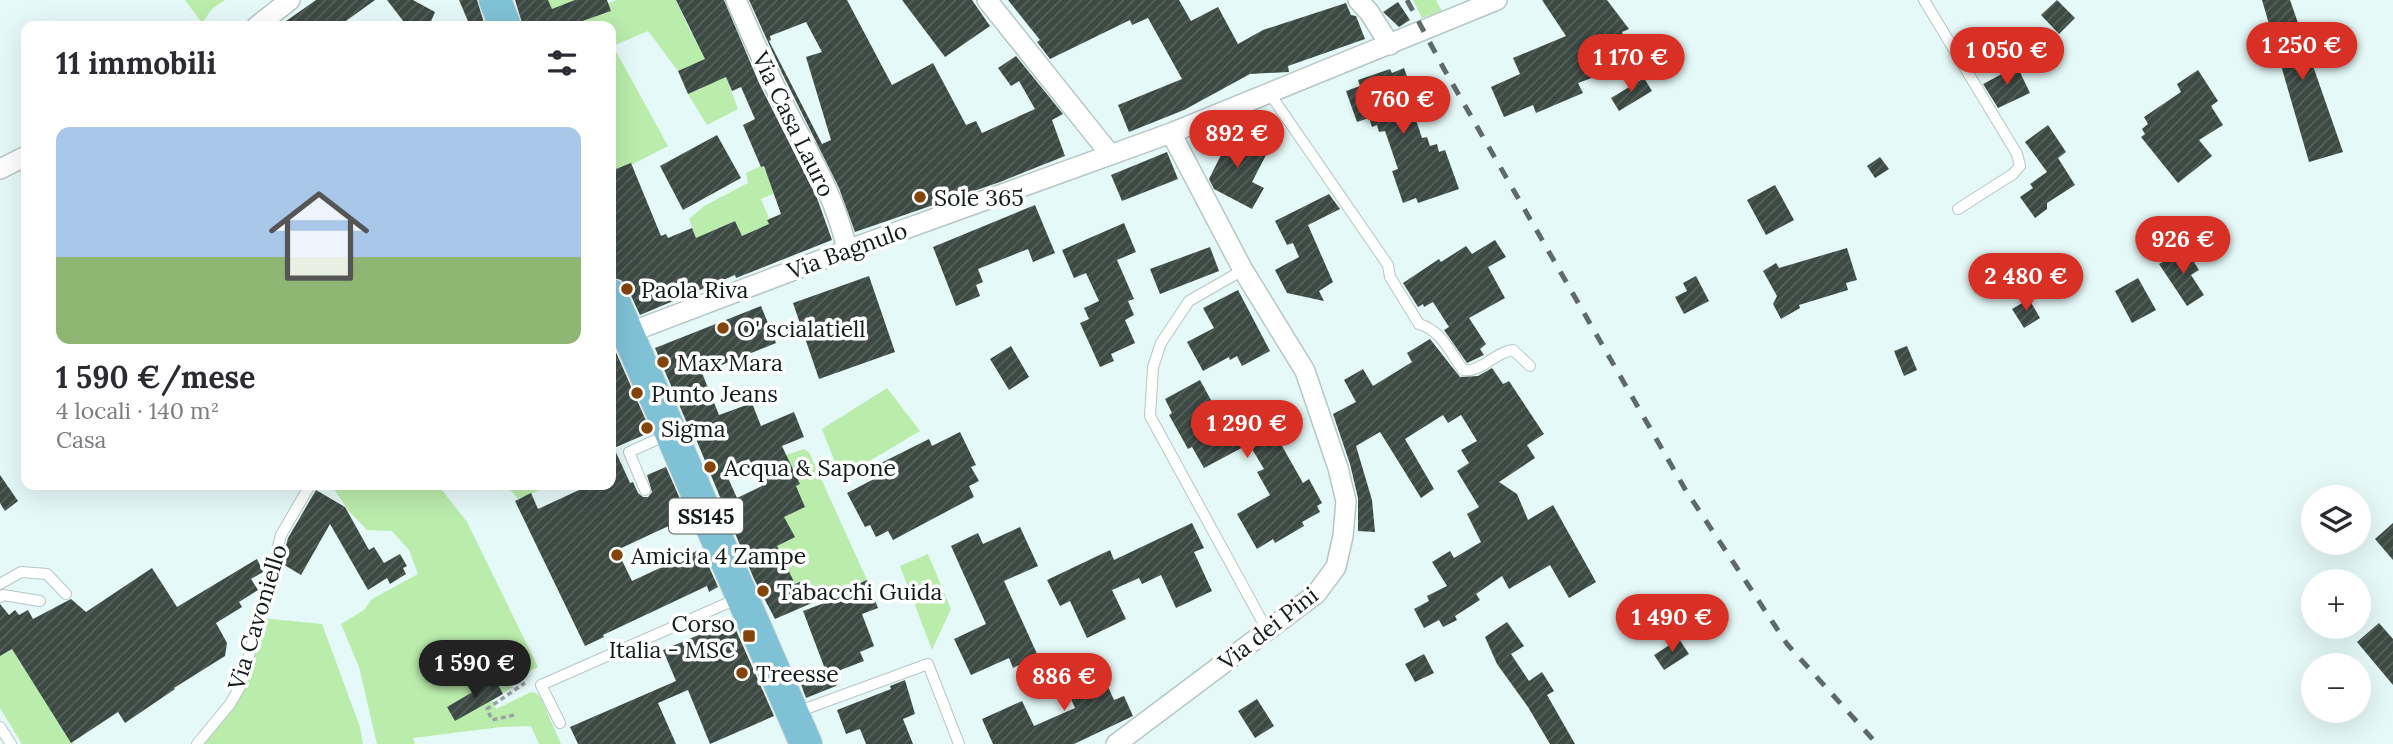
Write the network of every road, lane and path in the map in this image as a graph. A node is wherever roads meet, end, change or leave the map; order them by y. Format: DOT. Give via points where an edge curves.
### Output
graph roads {
  1 [pos="290,0"];
  2 [pos="495,0"];
  3 [pos="736,0"];
  4 [pos="987,0"];
  5 [pos="1358,0"];
  6 [pos="1497,0"];
  7 [pos="1924,0"];
  8 [pos="263,21"];
  9 [pos="503,21"];
  10 [pos="1390,45"];
  11 [pos="1270,94"];
  12 [pos="1171,133"];
  13 [pos="1110,154"];
  14 [pos="21,158"];
  15 [pos="0,169"];
  16 [pos="1958,209"];
  17 [pos="847,250"];
  18 [pos="1243,270"];
  19 [pos="616,306"];
  20 [pos="628,333"];
  21 [pos="1531,366"];
  22 [pos="670,434"];
  23 [pos="307,490"];
  24 [pos="645,490"];
  25 [pos="0,584"];
  26 [pos="65,594"];
  27 [pos="0,597"];
  28 [pos="743,597"];
  29 [pos="40,601"];
  30 [pos="1267,630"];
  31 [pos="525,683"];
  32 [pos="790,706"];
  33 [pos="514,715"];
  34 [pos="560,723"];
  35 [pos="0,727"];
  36 [pos="11,744"];
  37 [pos="197,744"];
  38 [pos="806,744"];
  39 [pos="959,744"];
  40 [pos="1116,744"];
  1 -- 8 [label="street"];
  2 -- 9 [label="main road"];
  3 -- 17 [label="street, Via Casa Lauro" via="830,195"];
  4 -- 13 [label="street"];
  5 -- 10 [label="street"];
  6 -- 10 [label="street, Via Bagnulo"];
  7 -- 16 [label="lane" via="2020,166"];
  10 -- 11 [label="street, Via Bagnulo"];
  11 -- 12 [label="street, Via Bagnulo"];
  11 -- 21 [label="lane" via="1388,265 1390,277 1419,324 1437,333 1463,370 1471,371 1513,350"];
  12 -- 13 [label="street, Via Bagnulo"];
  12 -- 18 [label="street, Via dei Pini"];
  13 -- 17 [label="street, Via Bagnulo"];
  14 -- 15 [label="street"];
  17 -- 20 [label="street, Via Bagnulo"];
  18 -- 30 [label="street, Via dei Pini" via="1305,371 1346,501 1336,567 1316,594"];
  18 -- 30 [label="lane" via="1189,301 1161,343 1153,367 1150,416"];
  19 -- 20 [label="main road, SS145"];
  20 -- 22 [label="main road, SS145"];
  22 -- 24 [label="lane" via="629,452"];
  22 -- 28 [label="main road, SS145"];
  23 -- 37 [label="lane, Via Cavoniello" via="281,536 241,685"];
  25 -- 26 [label="lane" via="21,572 47,574"];
  27 -- 29 [label="lane"];
  28 -- 32 [label="main road, SS145"];
  28 -- 34 [label="lane" via="541,685"];
  30 -- 40 [label="street, Via dei Pini"];
  31 -- 33 [label="path" via="487,709 492,720"];
  32 -- 38 [label="main road, SS145"];
  32 -- 39 [label="lane" via="928,664"];
  35 -- 36 [label="lane"];
}
